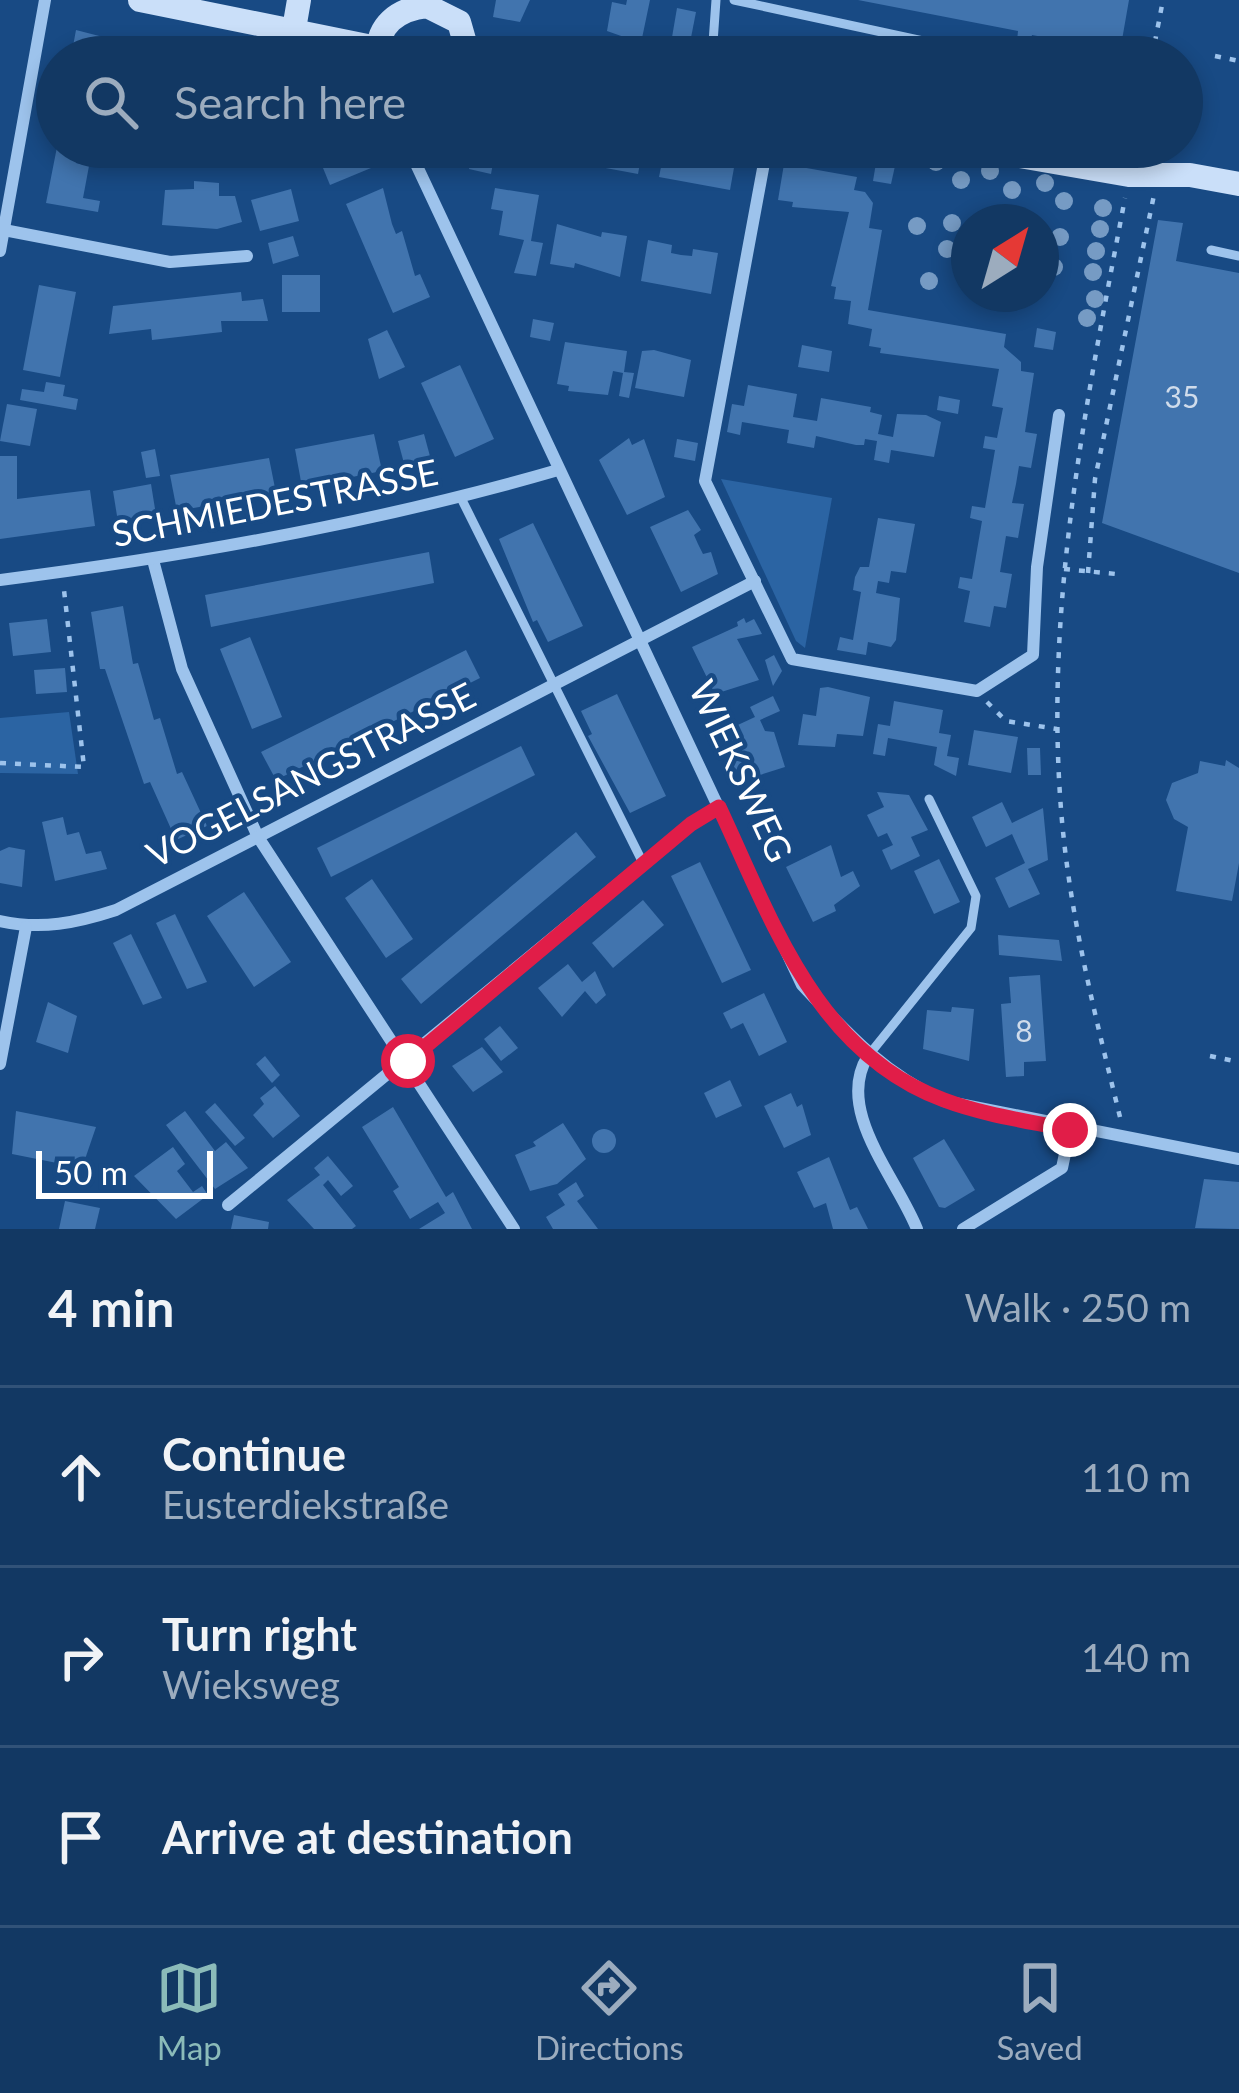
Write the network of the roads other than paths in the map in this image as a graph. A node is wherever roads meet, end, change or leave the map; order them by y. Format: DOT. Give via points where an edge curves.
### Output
graph roads {
  1 [pos="45,0"];
  2 [pos="140,0"];
  3 [pos="299,0"];
  4 [pos="716,0"];
  5 [pos="734,0"];
  6 [pos="447,5"];
  7 [pos="294,29"];
  8 [pos="39,36"];
  9 [pos="320,36"];
  10 [pos="381,36"];
  11 [pos="463,36"];
  12 [pos="713,36"];
  13 [pos="900,36"];
  14 [pos="36,50"];
  15 [pos="418,168"];
  16 [pos="763,168"];
  17 [pos="1096,168"];
  18 [pos="1239,184"];
  19 [pos="4,230"];
  20 [pos="1211,250"];
  21 [pos="0,251"];
  22 [pos="247,256"];
  23 [pos="1239,256"];
  24 [pos="1059,415"];
  25 [pos="558,470"];
  26 [pos="461,498"];
  27 [pos="154,560"];
  28 [pos="0,580"];
  29 [pos="755,581"];
  30 [pos="638,640"];
  31 [pos="551,685"];
  32 [pos="929,799"];
  33 [pos="719,807"];
  34 [pos="258,837"];
  35 [pos="643,863"];
  36 [pos="0,921"];
  37 [pos="26,927"];
  38 [pos="868,1056"];
  39 [pos="408,1061"];
  40 [pos="0,1064"];
  41 [pos="1070,1130"];
  42 [pos="1239,1159"];
  43 [pos="228,1205"];
  44 [pos="514,1229"];
  45 [pos="917,1229"];
  46 [pos="963,1229"];
  1 -- 8 [label="street"];
  2 -- 7 [label="main road"];
  3 -- 7 [label="main road"];
  4 -- 12 [label="lane"];
  5 -- 13 [label="lane"];
  6 -- 10 [label="main road" via="409,8"];
  6 -- 11 [label="main road"];
  7 -- 9 [label="main road"];
  14 -- 19 [label="street"];
  15 -- 25 [label="street, WIEKSWEG"];
  16 -- 29 [label="street" via="705,481"];
  17 -- 18 [label="main road"];
  19 -- 21 [label="street"];
  19 -- 22 [label="street" via="170,262"];
  20 -- 23 [label="lane"];
  24 -- 29 [label="street" via="1033,655 977,691 792,659"];
  25 -- 26 [label="street, SCHMIEDESTRASSE"];
  25 -- 30 [label="street, WIEKSWEG"];
  26 -- 27 [label="street, SCHMIEDESTRASSE"];
  26 -- 31 [label="lane"];
  27 -- 28 [label="street, SCHMIEDESTRASSE"];
  27 -- 34 [label="street" via="182,669"];
  29 -- 30 [label="street, VOGELSANGSTRASSE"];
  30 -- 31 [label="street, VOGELSANGSTRASSE"];
  30 -- 33 [label="street, WIEKSWEG"];
  31 -- 34 [label="street, VOGELSANGSTRASSE"];
  31 -- 35 [label="lane"];
  32 -- 38 [label="lane" via="976,896 971,928"];
  33 -- 35 [label="street"];
  33 -- 38 [label="street, WIEKSWEG" via="802,985"];
  34 -- 37 [label="street, VOGELSANGSTRASSE" via="116,910"];
  34 -- 39 [label="street"];
  35 -- 39 [label="street"];
  36 -- 37 [label="street, VOGELSANGSTRASSE"];
  37 -- 40 [label="street"];
  38 -- 41 [label="street, WIEKSWEG" via="944,1101"];
  38 -- 45 [label="street" via="857,1086 859,1112"];
  39 -- 43 [label="street"];
  39 -- 44 [label="street"];
  41 -- 42 [label="street, WIEKSWEG"];
  41 -- 46 [label="street" via="1062,1168"];
}
